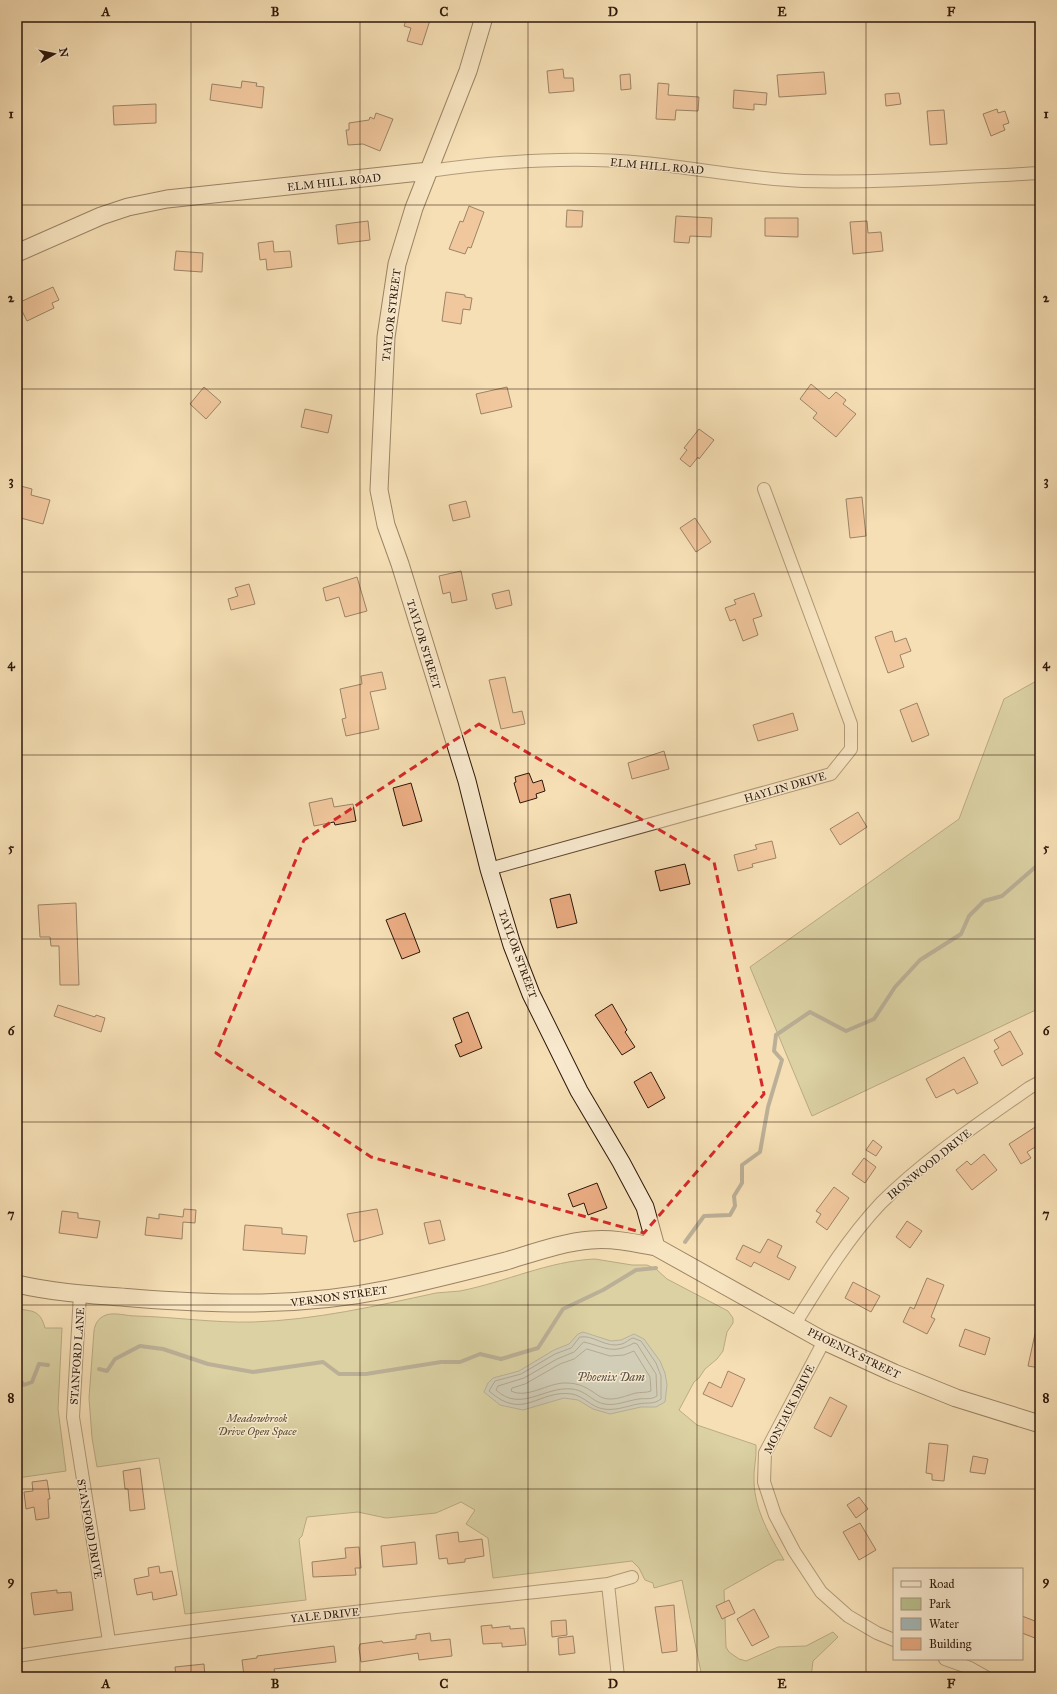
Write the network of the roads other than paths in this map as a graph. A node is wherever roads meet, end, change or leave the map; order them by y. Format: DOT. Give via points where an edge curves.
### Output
graph roads {
  1 [pos="484,17"];
  2 [pos="429,171"];
  3 [pos="1040,173"];
  4 [pos="17,253"];
  5 [pos="764,489"];
  6 [pos="489,869"];
  7 [pos="1040,1082"];
  8 [pos="656,1247"];
  9 [pos="17,1284"];
  10 [pos="80,1294"];
  11 [pos="795,1324"];
  12 [pos="824,1341"];
  13 [pos="73,1417"];
  14 [pos="1040,1424"];
  15 [pos="632,1577"];
  16 [pos="608,1584"];
  17 [pos="893,1640"];
  18 [pos="109,1641"];
  19 [pos="17,1656"];
  20 [pos="948,1660"];
  21 [pos="618,1677"];
  22 [pos="986,1677"];
  1 -- 2 [label="street, TAYLOR STREET" via="468,71"];
  2 -- 3 [label="street, ELM HILL ROAD" via="521,161 574,159 643,163 802,180 855,181"];
  2 -- 4 [label="street, ELM HILL ROAD" via="167,199 101,216"];
  2 -- 6 [label="street, TAYLOR STREET" via="414,208 397,264 386,337 379,490 386,525 466,781"];
  5 -- 6 [label="street, HAYLIN DRIVE" via="851,724 852,749 831,774"];
  6 -- 8 [label="street, TAYLOR STREET" via="512,945 532,994 579,1091 622,1162 645,1207"];
  7 -- 11 [label="street, IRONWOOD DRIVE" via="959,1138 908,1178 880,1204 834,1262"];
  8 -- 10 [label="street, VERNON STREET" via="611,1240 591,1240 388,1290 275,1304 217,1304"];
  8 -- 11 [label="street, PHOENIX STREET"];
  9 -- 10 [label="street, VERNON STREET"];
  10 -- 13 [label="street, STANFORD LANE"];
  11 -- 12 [label="street, PHOENIX STREET"];
  12 -- 14 [label="street, PHOENIX STREET" via="956,1398"];
  12 -- 17 [label="street, MONTAUK DRIVE" via="765,1453 764,1482 775,1515 794,1551 821,1592 848,1616 877,1634"];
  13 -- 18 [label="street, STANFORD DRIVE"];
  15 -- 16 [label="street, YALE DRIVE"];
  16 -- 18 [label="street, YALE DRIVE"];
  16 -- 21 [label="street"];
  18 -- 19 [label="street, YALE DRIVE"];
  20 -- 22 [label="street"];
}
